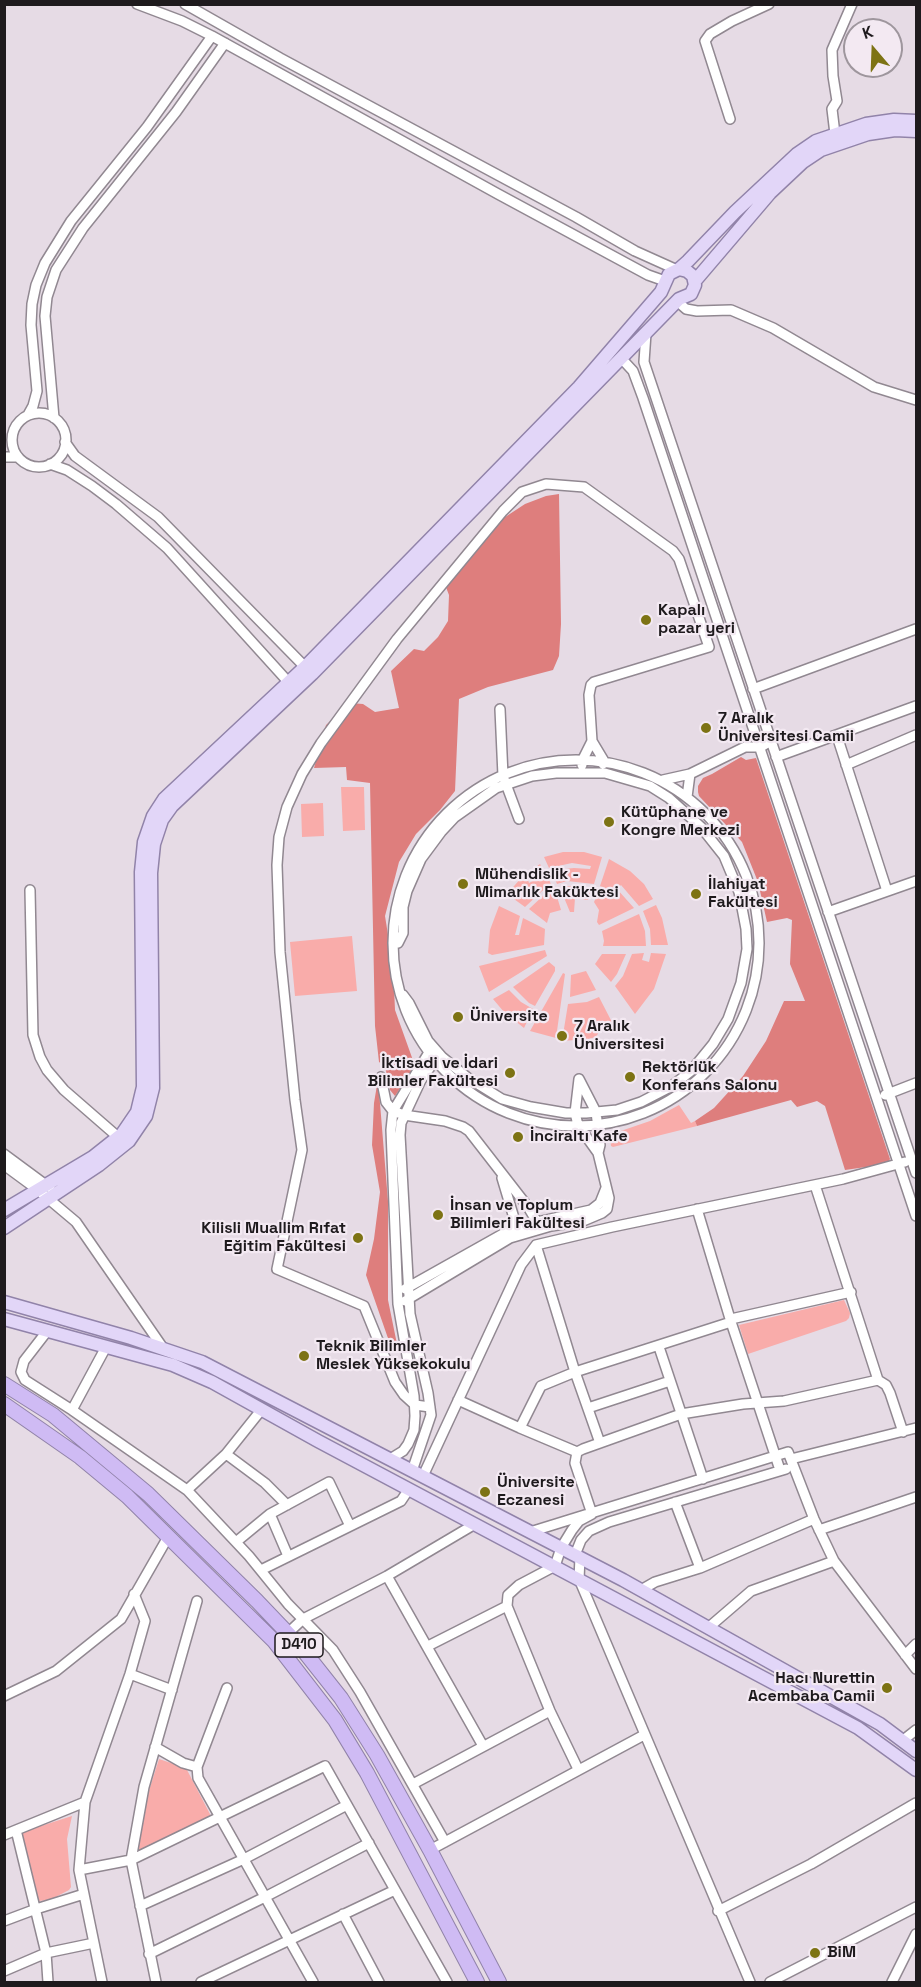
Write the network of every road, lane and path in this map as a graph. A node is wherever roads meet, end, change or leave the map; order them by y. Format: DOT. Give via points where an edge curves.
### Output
graph roads {
  1 [pos="137,4"];
  2 [pos="185,4"];
  3 [pos="769,4"];
  4 [pos="852,4"];
  5 [pos="212,36"];
  6 [pos="225,43"];
  7 [pos="730,119"];
  8 [pos="916,121"];
  9 [pos="916,131"];
  10 [pos="835,134"];
  11 [pos="677,269"];
  12 [pos="695,281"];
  13 [pos="665,283"];
  14 [pos="678,300"];
  15 [pos="646,333"];
  16 [pos="621,358"];
  17 [pos="916,400"];
  18 [pos="28,415"];
  19 [pos="54,418"];
  20 [pos="9,433"];
  21 [pos="65,442"];
  22 [pos="4,456"];
  23 [pos="18,457"];
  24 [pos="50,464"];
  25 [pos="916,629"];
  26 [pos="308,670"];
  27 [pos="292,686"];
  28 [pos="753,688"];
  29 [pos="916,706"];
  30 [pos="500,710"];
  31 [pos="916,735"];
  32 [pos="837,736"];
  33 [pos="592,741"];
  34 [pos="771,742"];
  35 [pos="761,747"];
  36 [pos="776,757"];
  37 [pos="582,760"];
  38 [pos="604,761"];
  39 [pos="846,765"];
  40 [pos="583,772"];
  41 [pos="603,773"];
  42 [pos="690,774"];
  43 [pos="504,780"];
  44 [pos="663,780"];
  45 [pos="687,797"];
  46 [pos="702,811"];
  47 [pos="519,819"];
  48 [pos="694,820"];
  49 [pos="916,881"];
  50 [pos="30,890"];
  51 [pos="887,891"];
  52 [pos="828,912"];
  53 [pos="403,995"];
  54 [pos="437,1051"];
  55 [pos="429,1060"];
  56 [pos="381,1077"];
  57 [pos="916,1083"];
  58 [pos="889,1093"];
  59 [pos="877,1098"];
  60 [pos="393,1111"];
  61 [pos="596,1112"];
  62 [pos="575,1113"];
  63 [pos="404,1115"];
  64 [pos="598,1124"];
  65 [pos="578,1125"];
  66 [pos="118,1137"];
  67 [pos="598,1153"];
  68 [pos="4,1154"];
  69 [pos="912,1158"];
  70 [pos="900,1164"];
  71 [pos="4,1166"];
  72 [pos="500,1173"];
  73 [pos="916,1173"];
  74 [pos="815,1185"];
  75 [pos="42,1187"];
  76 [pos="606,1188"];
  77 [pos="52,1196"];
  78 [pos="697,1209"];
  79 [pos="4,1210"];
  80 [pos="916,1216"];
  81 [pos="537,1222"];
  82 [pos="4,1228"];
  83 [pos="517,1228"];
  84 [pos="536,1245"];
  85 [pos="408,1289"];
  86 [pos="851,1292"];
  87 [pos="397,1293"];
  88 [pos="409,1299"];
  89 [pos="4,1302"];
  90 [pos="398,1304"];
  91 [pos="4,1319"];
  92 [pos="731,1321"];
  93 [pos="48,1330"];
  94 [pos="106,1347"];
  95 [pos="659,1347"];
  96 [pos="163,1348"];
  97 [pos="575,1372"];
  98 [pos="878,1380"];
  99 [pos="670,1381"];
  100 [pos="4,1384"];
  101 [pos="458,1400"];
  102 [pos="758,1403"];
  103 [pos="4,1404"];
  104 [pos="415,1405"];
  105 [pos="430,1407"];
  106 [pos="588,1408"];
  107 [pos="262,1409"];
  108 [pos="72,1410"];
  109 [pos="681,1414"];
  110 [pos="520,1428"];
  111 [pos="916,1428"];
  112 [pos="903,1432"];
  113 [pos="600,1443"];
  114 [pos="577,1452"];
  115 [pos="226,1454"];
  116 [pos="776,1456"];
  117 [pos="390,1459"];
  118 [pos="791,1459"];
  119 [pos="780,1470"];
  120 [pos="417,1473"];
  121 [pos="703,1479"];
  122 [pos="409,1489"];
  123 [pos="187,1490"];
  124 [pos="916,1497"];
  125 [pos="675,1502"];
  126 [pos="287,1505"];
  127 [pos="270,1514"];
  128 [pos="592,1514"];
  129 [pos="814,1519"];
  130 [pos="475,1524"];
  131 [pos="350,1526"];
  132 [pos="819,1530"];
  133 [pos="530,1532"];
  134 [pos="168,1537"];
  135 [pos="236,1542"];
  136 [pos="561,1548"];
  137 [pos="288,1556"];
  138 [pos="578,1556"];
  139 [pos="834,1561"];
  140 [pos="555,1566"];
  141 [pos="700,1568"];
  142 [pos="261,1570"];
  143 [pos="387,1576"];
  144 [pos="579,1579"];
  145 [pos="641,1590"];
  146 [pos="134,1594"];
  147 [pos="197,1601"];
  148 [pos="507,1606"];
  149 [pos="303,1619"];
  150 [pos="708,1628"];
  151 [pos="288,1633"];
  152 [pos="916,1644"];
  153 [pos="428,1646"];
  154 [pos="905,1655"];
  155 [pos="916,1669"];
  156 [pos="130,1674"];
  157 [pos="227,1688"];
  158 [pos="172,1690"];
  159 [pos="4,1696"];
  160 [pos="550,1711"];
  161 [pos="916,1730"];
  162 [pos="644,1735"];
  163 [pos="902,1741"];
  164 [pos="483,1746"];
  165 [pos="155,1747"];
  166 [pos="916,1751"];
  167 [pos="197,1767"];
  168 [pos="578,1769"];
  169 [pos="916,1770"];
  170 [pos="412,1784"];
  171 [pos="85,1803"];
  172 [pos="916,1803"];
  173 [pos="347,1805"];
  174 [pos="220,1817"];
  175 [pos="16,1830"];
  176 [pos="4,1834"];
  177 [pos="445,1842"];
  178 [pos="369,1844"];
  179 [pos="430,1850"];
  180 [pos="244,1858"];
  181 [pos="130,1860"];
  182 [pos="79,1870"];
  183 [pos="395,1890"];
  184 [pos="84,1894"];
  185 [pos="265,1898"];
  186 [pos="140,1906"];
  187 [pos="916,1907"];
  188 [pos="36,1909"];
  189 [pos="718,1911"];
  190 [pos="343,1914"];
  191 [pos="4,1921"];
  192 [pos="916,1934"];
  193 [pos="291,1940"];
  194 [pos="94,1943"];
  195 [pos="46,1953"];
  196 [pos="149,1954"];
  197 [pos="4,1971"];
  198 [pos="790,1978"];
  199 [pos="48,1983"];
  200 [pos="102,1983"];
  201 [pos="156,1983"];
  202 [pos="201,1983"];
  203 [pos="313,1983"];
  204 [pos="379,1983"];
  205 [pos="447,1983"];
  206 [pos="477,1983"];
  207 [pos="499,1983"];
  208 [pos="750,1983"];
  209 [pos="770,1983"];
  210 [pos="892,1983"];
  1 -- 5 [label="street"];
  2 -- 11 [label="street" via="628,247"];
  3 -- 7 [label="street" via="732,21 705,41"];
  4 -- 10 [label="street" via="832,50 837,101 832,110"];
  5 -- 6 [label="street"];
  5 -- 18 [label="street" via="160,110 71,221 45,263 32,304 37,391"];
  6 -- 13 [label="street"];
  6 -- 19 [label="street" via="176,112 83,228 56,270 45,316"];
  8 -- 10 [label="main road" via="866,124"];
  9 -- 12 [label="main road" via="868,134 821,150 803,162 770,193"];
  10 -- 11 [label="main road" via="797,154"];
  11 -- 12 [label="main road" via="690,273"];
  11 -- 13 [label="main road"];
  12 -- 14 [label="main road" via="692,294"];
  13 -- 14 [label="main road" via="670,296"];
  13 -- 26 [label="main road" via="579,387"];
  14 -- 15 [label="main road"];
  14 -- 17 [label="street" via="686,309 731,310 773,328 874,387"];
  15 -- 16 [label="main road"];
  15 -- 28 [label="street" via="644,362"];
  16 -- 26 [label="main road"];
  16 -- 35 [label="street" via="633,371 643,398"];
  18 -- 19 [label="street" via="41,413"];
  18 -- 20 [label="street"];
  19 -- 21 [label="street" via="63,428"];
  20 -- 23 [label="street"];
  21 -- 24 [label="street" via="60,455"];
  21 -- 26 [label="street" via="75,456 158,517"];
  22 -- 23 [label="street"];
  23 -- 24 [label="street" via="36,466"];
  24 -- 27 [label="street" via="92,486 167,548"];
  25 -- 28 [label="street"];
  26 -- 27 [label="main road"];
  27 -- 66 [label="main road" via="164,799 153,816 144,842 141,872 143,1087 137,1112"];
  27 -- 77 [label="main road" via="162,820 151,873 153,1088 146,1116 129,1141"];
  28 -- 34 [label="street"];
  29 -- 32 [label="street"];
  30 -- 43 [label="street"];
  31 -- 39 [label="street"];
  32 -- 36 [label="street"];
  32 -- 39 [label="street"];
  33 -- 37 [label="street"];
  33 -- 38 [label="street"];
  33 -- 104 [label="street" via="589,695 594,682 709,647 673,551 584,487 546,484 522,492 503,511 398,639 321,743 302,774 284,817 277,865 280,952 302,1150 278,1269 364,1306 395,1382"];
  34 -- 35 [label="street"];
  34 -- 36 [label="street"];
  35 -- 42 [label="street" via="745,747"];
  35 -- 59 [label="street"];
  36 -- 52 [label="street"];
  37 -- 38 [label="street"];
  37 -- 40 [label="street"];
  37 -- 43 [label="street" via="535,765"];
  38 -- 41 [label="street"];
  38 -- 44 [label="street"];
  39 -- 51 [label="street"];
  40 -- 41 [label="street"];
  40 -- 43 [label="street"];
  41 -- 48 [label="street" via="650,786"];
  42 -- 44 [label="street"];
  42 -- 45 [label="street"];
  43 -- 47 [label="street"];
  43 -- 53 [label="street" via="481,787 444,816 421,842 409,864 398,896 395,933"];
  44 -- 45 [label="street"];
  45 -- 46 [label="street"];
  46 -- 48 [label="street"];
  46 -- 64 [label="street" via="734,852 752,894 758,940 750,999 726,1048 694,1083 643,1112"];
  48 -- 61 [label="street" via="724,856 742,906 747,949 739,990 720,1033 691,1071 641,1102"];
  49 -- 51 [label="street"];
  50 -- 66 [label="street" via="33,1035 40,1057 64,1090"];
  51 -- 52 [label="street"];
  52 -- 58 [label="street"];
  53 -- 54 [label="street"];
  53 -- 55 [label="street" via="404,1017 414,1041"];
  54 -- 55 [label="street"];
  54 -- 62 [label="street" via="468,1078 502,1099"];
  55 -- 60 [label="street"];
  55 -- 63 [label="street"];
  55 -- 65 [label="street" via="463,1089 495,1107 526,1117"];
  56 -- 60 [label="street" via="386,1102"];
  57 -- 58 [label="street"];
  58 -- 59 [label="street"];
  58 -- 69 [label="street"];
  59 -- 70 [label="street"];
  60 -- 63 [label="street"];
  60 -- 87 [label="street"];
  61 -- 62 [label="street"];
  61 -- 62 [label="street" via="579,1078"];
  61 -- 64 [label="street"];
  62 -- 65 [label="street"];
  63 -- 72 [label="street" via="463,1127"];
  63 -- 85 [label="street" via="400,1135"];
  64 -- 65 [label="street"];
  64 -- 67 [label="street"];
  65 -- 67 [label="street"];
  66 -- 75 [label="main road"];
  67 -- 76 [label="street"];
  68 -- 75 [label="street"];
  69 -- 70 [label="street"];
  69 -- 73 [label="street"];
  70 -- 74 [label="street"];
  70 -- 80 [label="street"];
  71 -- 75 [label="street"];
  72 -- 81 [label="street"];
  72 -- 83 [label="street"];
  74 -- 78 [label="street"];
  74 -- 86 [label="street"];
  75 -- 77 [label="street"];
  75 -- 79 [label="main road"];
  76 -- 81 [label="street" via="600,1203 591,1210"];
  76 -- 88 [label="street" via="609,1202 602,1213 510,1238"];
  77 -- 82 [label="main road"];
  77 -- 96 [label="street" via="76,1222"];
  78 -- 84 [label="street"];
  78 -- 92 [label="street"];
  81 -- 83 [label="street"];
  83 -- 85 [label="street"];
  84 -- 97 [label="street"];
  84 -- 101 [label="street" via="521,1264"];
  85 -- 87 [label="street"];
  85 -- 88 [label="street"];
  86 -- 92 [label="street"];
  86 -- 98 [label="street"];
  87 -- 90 [label="street"];
  88 -- 90 [label="street"];
  88 -- 105 [label="street"];
  89 -- 96 [label="main road"];
  90 -- 104 [label="street"];
  91 -- 93 [label="main road"];
  92 -- 95 [label="street"];
  92 -- 102 [label="street"];
  93 -- 94 [label="main road"];
  93 -- 108 [label="street" via="24,1361 21,1372 25,1380"];
  94 -- 107 [label="main road" via="173,1365"];
  94 -- 108 [label="street"];
  95 -- 97 [label="street"];
  95 -- 99 [label="street"];
  96 -- 117 [label="main road" via="202,1362"];
  97 -- 106 [label="street"];
  97 -- 110 [label="street" via="540,1386"];
  98 -- 102 [label="street"];
  98 -- 112 [label="street" via="890,1393"];
  99 -- 106 [label="street"];
  99 -- 109 [label="street"];
  100 -- 151 [label="highway, D410" via="52,1415 148,1494"];
  101 -- 110 [label="street"];
  101 -- 120 [label="street"];
  102 -- 109 [label="street"];
  102 -- 116 [label="street"];
  103 -- 134 [label="highway, D410" via="80,1457"];
  104 -- 105 [label="street"];
  104 -- 117 [label="street" via="414,1430 408,1444"];
  105 -- 120 [label="street"];
  106 -- 113 [label="street"];
  107 -- 115 [label="street"];
  107 -- 122 [label="main road"];
  108 -- 123 [label="street"];
  109 -- 113 [label="street"];
  109 -- 121 [label="street"];
  110 -- 114 [label="street"];
  111 -- 112 [label="street"];
  112 -- 118 [label="street"];
  113 -- 114 [label="street"];
  114 -- 128 [label="street" via="575,1463"];
  115 -- 123 [label="street"];
  115 -- 126 [label="street"];
  116 -- 118 [label="street"];
  116 -- 119 [label="street"];
  116 -- 121 [label="street"];
  117 -- 120 [label="main road"];
  118 -- 119 [label="street"];
  118 -- 129 [label="street"];
  119 -- 125 [label="street"];
  120 -- 133 [label="main road"];
  121 -- 128 [label="street"];
  122 -- 130 [label="main road"];
  122 -- 131 [label="street" via="401,1501"];
  123 -- 135 [label="street"];
  124 -- 132 [label="street"];
  125 -- 138 [label="street" via="589,1531 581,1540"];
  125 -- 141 [label="street"];
  126 -- 127 [label="street"];
  126 -- 131 [label="street" via="329,1482"];
  127 -- 135 [label="street"];
  127 -- 137 [label="street"];
  128 -- 133 [label="street"];
  128 -- 136 [label="street" via="579,1521"];
  129 -- 132 [label="street"];
  129 -- 141 [label="street"];
  130 -- 140 [label="main road"];
  130 -- 143 [label="street"];
  131 -- 137 [label="street"];
  132 -- 139 [label="street"];
  133 -- 136 [label="main road"];
  134 -- 146 [label="street"];
  134 -- 206 [label="highway, D410" via="274,1641 335,1720"];
  135 -- 142 [label="street"];
  136 -- 138 [label="main road"];
  136 -- 140 [label="street"];
  137 -- 142 [label="street"];
  138 -- 144 [label="street"];
  138 -- 145 [label="main road"];
  139 -- 150 [label="street" via="751,1591"];
  139 -- 154 [label="street"];
  140 -- 144 [label="main road"];
  140 -- 148 [label="street" via="508,1595"];
  141 -- 145 [label="street"];
  142 -- 149 [label="street"];
  143 -- 149 [label="street"];
  143 -- 153 [label="street"];
  144 -- 162 [label="street"];
  144 -- 169 [label="main road" via="858,1728"];
  145 -- 150 [label="main road"];
  146 -- 156 [label="street" via="146,1621"];
  146 -- 159 [label="street" via="120,1618 57,1671"];
  147 -- 158 [label="street"];
  148 -- 153 [label="street"];
  148 -- 160 [label="street"];
  149 -- 151 [label="street"];
  149 -- 170 [label="street" via="333,1650"];
  150 -- 163 [label="main road" via="880,1724"];
  151 -- 179 [label="highway, D410" via="354,1716"];
  152 -- 154 [label="street"];
  153 -- 164 [label="street"];
  154 -- 155 [label="street"];
  156 -- 158 [label="street"];
  156 -- 171 [label="street"];
  157 -- 167 [label="street"];
  158 -- 165 [label="street"];
  160 -- 164 [label="street"];
  160 -- 168 [label="street"];
  161 -- 163 [label="street"];
  162 -- 168 [label="street"];
  162 -- 189 [label="street"];
  163 -- 166 [label="main road"];
  164 -- 170 [label="street"];
  165 -- 167 [label="street"];
  165 -- 181 [label="street"];
  167 -- 174 [label="street" via="198,1778"];
  168 -- 177 [label="street"];
  170 -- 177 [label="street"];
  171 -- 175 [label="street"];
  171 -- 182 [label="street"];
  172 -- 189 [label="street"];
  173 -- 174 [label="street" via="325,1766"];
  173 -- 178 [label="street"];
  173 -- 180 [label="street"];
  174 -- 180 [label="street"];
  174 -- 181 [label="street"];
  175 -- 176 [label="street"];
  175 -- 188 [label="street"];
  177 -- 179 [label="street"];
  178 -- 183 [label="street"];
  178 -- 185 [label="street"];
  179 -- 207 [label="highway, D410"];
  180 -- 185 [label="street"];
  180 -- 186 [label="street"];
  181 -- 182 [label="street"];
  181 -- 186 [label="street"];
  182 -- 184 [label="street"];
  183 -- 190 [label="street"];
  183 -- 205 [label="street"];
  184 -- 188 [label="street"];
  184 -- 194 [label="street"];
  185 -- 193 [label="street"];
  185 -- 196 [label="street"];
  186 -- 196 [label="street"];
  187 -- 198 [label="street"];
  188 -- 191 [label="street"];
  188 -- 195 [label="street"];
  189 -- 208 [label="street"];
  190 -- 193 [label="street"];
  190 -- 204 [label="street"];
  192 -- 210 [label="street"];
  193 -- 202 [label="street"];
  193 -- 203 [label="street"];
  194 -- 195 [label="street"];
  194 -- 200 [label="street"];
  195 -- 197 [label="street"];
  195 -- 199 [label="street"];
  196 -- 201 [label="street"];
  198 -- 209 [label="street"];
}
